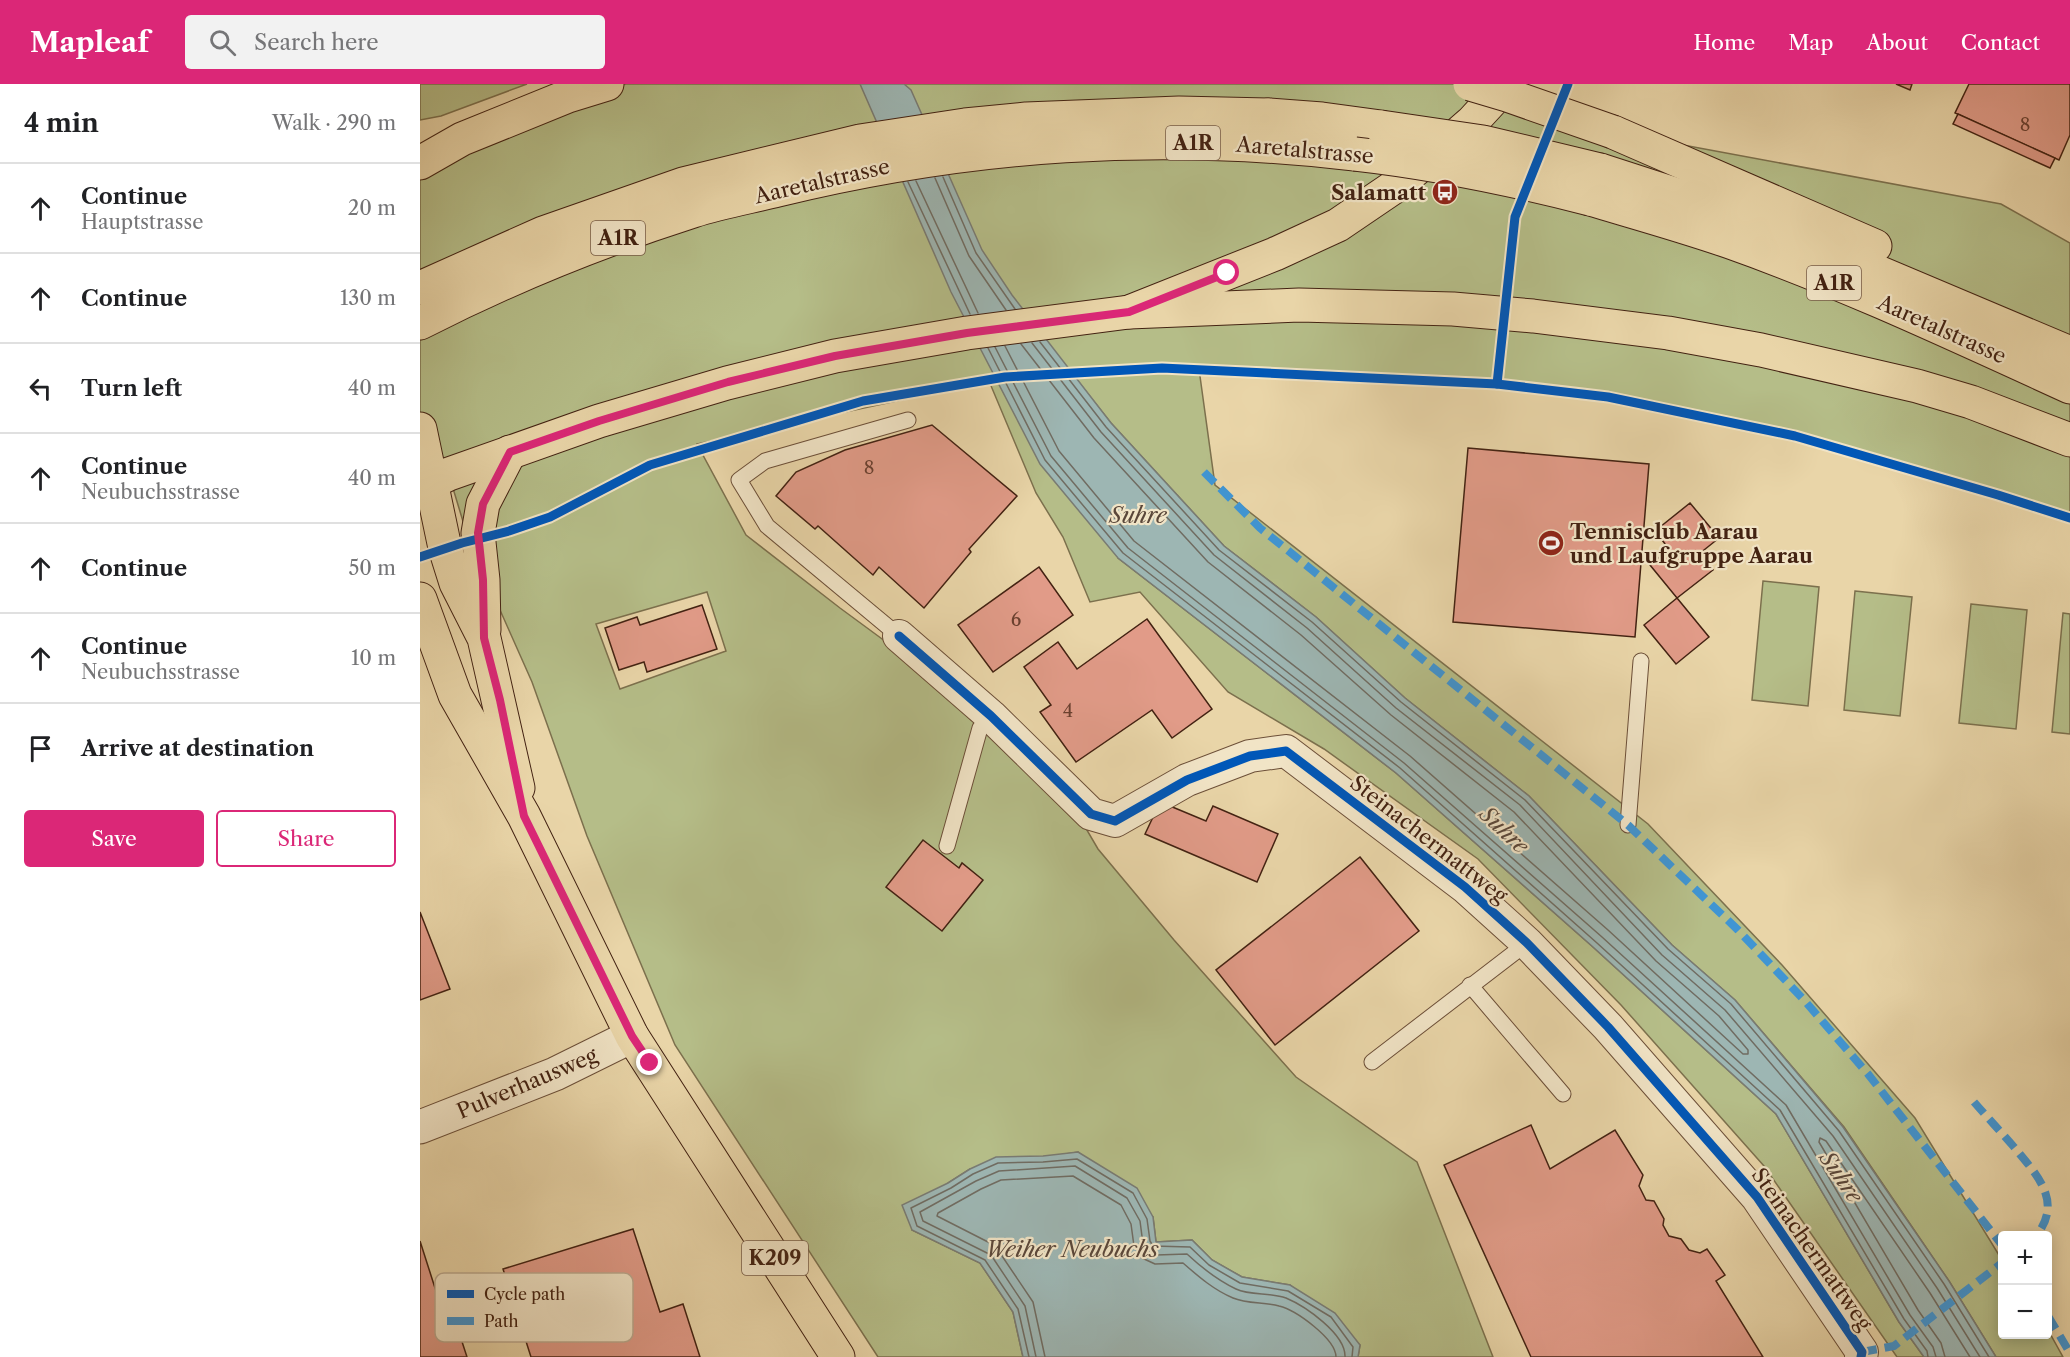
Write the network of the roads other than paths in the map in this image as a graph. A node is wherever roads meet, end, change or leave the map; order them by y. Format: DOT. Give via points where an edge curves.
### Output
graph roads {
  1 [pos="607,84"];
  2 [pos="1470,84"];
  3 [pos="1507,84"];
  4 [pos="1028,133"];
  5 [pos="462,139"];
  6 [pos="420,147"];
  7 [pos="420,163"];
  8 [pos="821,164"];
  9 [pos="1595,185"];
  10 [pos="420,288"];
  11 [pos="1117,314"];
  12 [pos="420,323"];
  13 [pos="2070,343"];
  14 [pos="2070,353"];
  15 [pos="2070,387"];
  16 [pos="908,420"];
  17 [pos="420,429"];
  18 [pos="2070,440"];
  19 [pos="510,452"];
  20 [pos="426,485"];
  21 [pos="420,599"];
  22 [pos="899,636"];
  23 [pos="484,638"];
  24 [pos="1641,662"];
  25 [pos="991,716"];
  26 [pos="524,816"];
  27 [pos="1628,825"];
  28 [pos="947,846"];
  29 [pos="1527,943"];
  30 [pos="1470,985"];
  31 [pos="632,1036"];
  32 [pos="1372,1062"];
  33 [pos="1563,1094"];
  34 [pos="420,1127"];
  35 [pos="838,1357"];
  36 [pos="1861,1357"];
  1 -- 5 [label="main road"];
  2 -- 13 [label="main road, bridge" via="1613,132 1863,240"];
  3 -- 11 [label="main road" via="1441,149 1338,225 1275,254"];
  4 -- 8 [label="main road, Aaretalstrasse / A1R" via="926,160"];
  4 -- 9 [label="main road, Aaretalstrasse / A1R, bridge" via="1110,143 1291,146"];
  4 -- 9 [label="main road, Aaretalstrasse / A1R, bridge" via="1179,113 1322,119 1483,142"];
  5 -- 6 [label="main road"];
  5 -- 7 [label="main road"];
  8 -- 10 [label="main road, Aaretalstrasse / A1R" via="683,184 543,233"];
  8 -- 12 [label="main road, Aaretalstrasse / A1R" via="558,259"];
  9 -- 14 [label="main road, Aaretalstrasse / A1R" via="1745,218"];
  9 -- 15 [label="main road, Aaretalstrasse / A1R" via="1661,219 1731,242 1864,295"];
  11 -- 18 [label="main road" via="1299,305 1453,309 1668,333 1761,350 1917,387 1971,402"];
  11 -- 19 [label="main road" via="967,333 835,356 728,382"];
  16 -- 22 [label="lane, Steinachermattweg" via="765,461 739,480 767,526"];
  17 -- 20 [label="main road"];
  19 -- 20 [label="main road"];
  19 -- 23 [label="main road" via="483,504 478,533"];
  20 -- 23 [label="main road" via="456,583"];
  21 -- 26 [label="main road" via="455,695"];
  22 -- 25 [label="street, Steinachermattweg"];
  23 -- 26 [label="main road"];
  24 -- 27 [label="lane"];
  25 -- 28 [label="lane" via="980,728"];
  25 -- 29 [label="street, Steinachermattweg" via="1091,814 1115,821 1187,780 1250,756 1286,751 1465,887"];
  26 -- 31 [label="main road, K209"];
  29 -- 30 [label="lane"];
  29 -- 36 [label="street, Steinachermattweg" via="1608,1027 1757,1197 1862,1352"];
  30 -- 32 [label="lane"];
  30 -- 33 [label="lane"];
  31 -- 34 [label="street, Pulverhausweg" via="555,1074"];
  31 -- 35 [label="main road, K209"];
}
